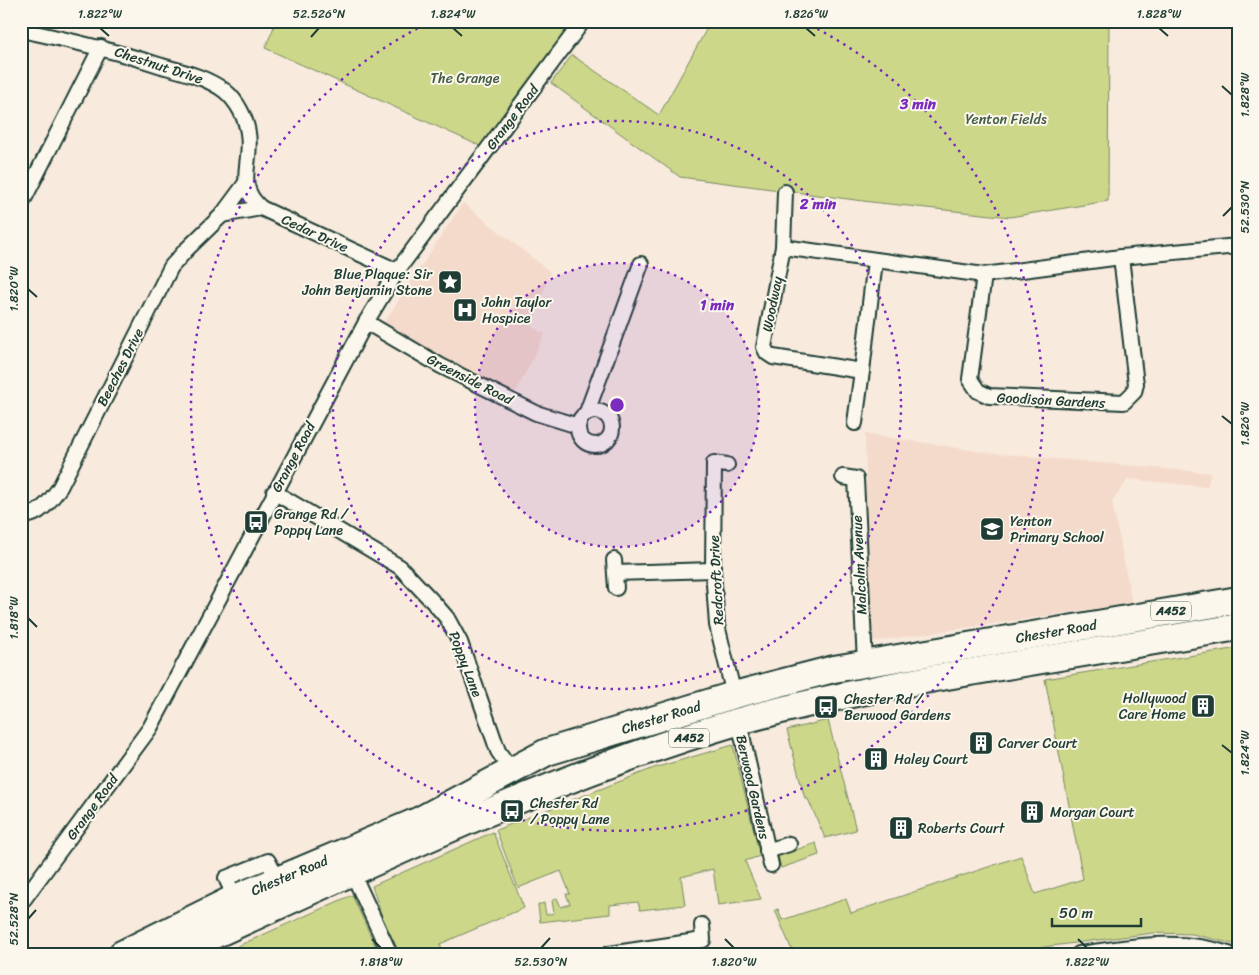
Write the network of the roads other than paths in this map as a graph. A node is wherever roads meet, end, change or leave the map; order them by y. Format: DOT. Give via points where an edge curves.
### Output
graph roads {
  1 [pos="583,21"];
  2 [pos="21,30"];
  3 [pos="101,47"];
  4 [pos="245,184"];
  5 [pos="785,192"];
  6 [pos="21,204"];
  7 [pos="261,208"];
  8 [pos="222,215"];
  9 [pos="1238,246"];
  10 [pos="783,247"];
  11 [pos="1121,257"];
  12 [pos="875,261"];
  13 [pos="641,264"];
  14 [pos="396,271"];
  15 [pos="984,275"];
  16 [pos="366,322"];
  17 [pos="862,371"];
  18 [pos="587,412"];
  19 [pos="855,423"];
  20 [pos="578,426"];
  21 [pos="714,463"];
  22 [pos="844,477"];
  23 [pos="274,492"];
  24 [pos="21,516"];
  25 [pos="713,570"];
  26 [pos="616,588"];
  27 [pos="1238,600"];
  28 [pos="1238,627"];
  29 [pos="900,657"];
  30 [pos="865,663"];
  31 [pos="904,682"];
  32 [pos="734,695"];
  33 [pos="738,722"];
  34 [pos="564,747"];
  35 [pos="511,770"];
  36 [pos="575,777"];
  37 [pos="461,811"];
  38 [pos="789,844"];
  39 [pos="352,872"];
  40 [pos="21,903"];
  41 [pos="702,925"];
  42 [pos="180,952"];
  43 [pos="122,954"];
  44 [pos="390,954"];
  45 [pos="609,954"];
  46 [pos="1079,954"];
  47 [pos="1229,954"];
  1 -- 14 [label="street, Grange Road"];
  2 -- 3 [label="street, Chestnut Drive"];
  3 -- 4 [label="street, Chestnut Drive" via="207,80 226,92 242,111 248,133"];
  3 -- 6 [label="street"];
  4 -- 7 [label="street, Cedar Drive" via="253,201"];
  4 -- 8 [label="street, Beeches Drive"];
  5 -- 10 [label="street, Woodway"];
  7 -- 8 [label="street"];
  7 -- 14 [label="street, Cedar Drive"];
  8 -- 24 [label="street, Beeches Drive" via="171,268 60,487 47,505 33,514"];
  9 -- 11 [label="street"];
  10 -- 12 [label="street"];
  10 -- 17 [label="street, Woodway" via="764,347 766,353 773,358"];
  11 -- 15 [label="street"];
  11 -- 15 [label="street, Goodison Gardens" via="1136,384 1134,392 1124,402 989,396 978,391 970,379"];
  12 -- 15 [label="street"];
  12 -- 17 [label="street"];
  13 -- 18 [label="street"];
  14 -- 16 [label="street, Grange Road"];
  16 -- 20 [label="street, Greenside Road" via="441,366 536,413"];
  16 -- 23 [label="street, Grange Road"];
  17 -- 19 [label="street"];
  18 -- 20 [label="street"];
  18 -- 20 [label="street" via="599,411 609,418 612,432 607,440 592,445 579,434"];
  21 -- 25 [label="street, Redcroft Drive"];
  22 -- 30 [label="street, Malcolm Avenue" via="856,479"];
  23 -- 35 [label="street, Poppy Lane" via="400,567 434,603 460,642 498,752"];
  23 -- 40 [label="street, Grange Road" via="150,728"];
  25 -- 26 [label="street" via="615,567"];
  25 -- 32 [label="street, Redcroft Drive" via="717,625"];
  27 -- 29 [label="highway, Chester Road / A452"];
  28 -- 31 [label="highway, Chester Road / A452"];
  29 -- 30 [label="highway, Chester Road / A452"];
  29 -- 31 [label="highway"];
  30 -- 32 [label="highway, Chester Road / A452"];
  31 -- 33 [label="highway, Chester Road / A452" via="822,699"];
  32 -- 34 [label="highway, Chester Road / A452"];
  33 -- 36 [label="highway, Chester Road / A452"];
  33 -- 38 [label="street, Berwood Gardens" via="769,858"];
  34 -- 35 [label="highway, Chester Road / A452"];
  34 -- 36 [label="highway"];
  35 -- 37 [label="highway, Chester Road / A452"];
  36 -- 37 [label="highway, Chester Road / A452"];
  37 -- 39 [label="highway, Chester Road / A452"];
  37 -- 43 [label="highway, Chester Road / A452" via="420,820 277,880"];
  39 -- 42 [label="highway, Chester Road / A452"];
  39 -- 44 [label="street"];
  41 -- 45 [label="street" via="703,940"];
  46 -- 47 [label="street" via="1156,944 1188,945"];
}
